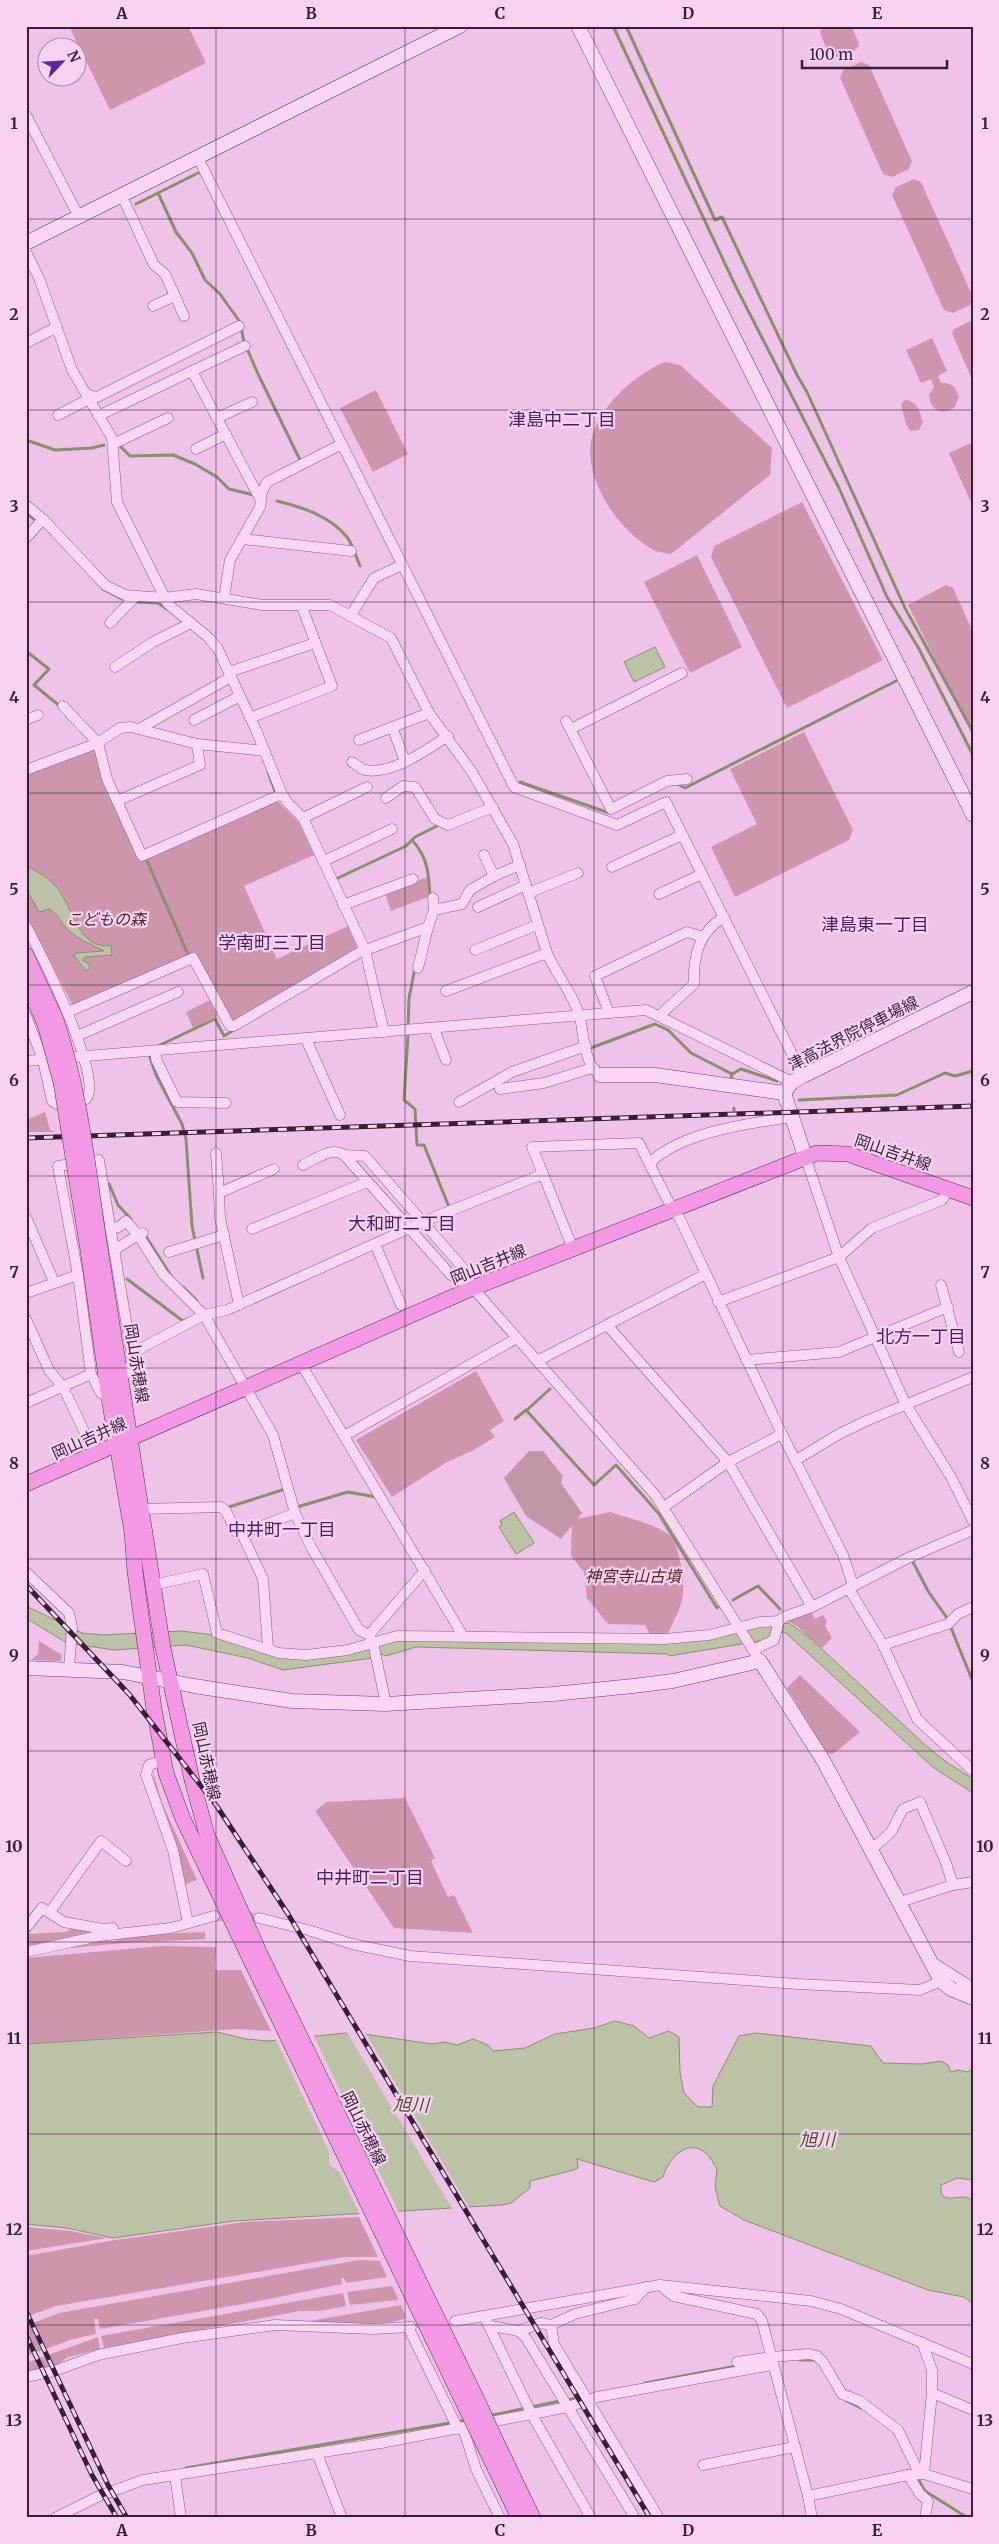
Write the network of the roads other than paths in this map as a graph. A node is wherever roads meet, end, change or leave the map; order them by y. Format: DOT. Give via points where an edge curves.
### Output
graph roads {
  1 [pos="460,26"];
  2 [pos="578,26"];
  3 [pos="26,115"];
  4 [pos="198,158"];
  5 [pos="122,196"];
  6 [pos="79,217"];
  7 [pos="26,243"];
  8 [pos="26,252"];
  9 [pos="175,296"];
  10 [pos="153,306"];
  11 [pos="184,316"];
  12 [pos="240,326"];
  13 [pos="57,327"];
  14 [pos="26,343"];
  15 [pos="245,346"];
  16 [pos="192,371"];
  17 [pos="87,397"];
  18 [pos="252,402"];
  19 [pos="58,415"];
  20 [pos="98,416"];
  21 [pos="168,418"];
  22 [pos="217,418"];
  23 [pos="226,434"];
  24 [pos="113,444"];
  25 [pos="340,446"];
  26 [pos="196,449"];
  27 [pos="260,499"];
  28 [pos="26,506"];
  29 [pos="41,522"];
  30 [pos="26,538"];
  31 [pos="242,538"];
  32 [pos="351,551"];
  33 [pos="400,566"];
  34 [pos="164,598"];
  35 [pos="224,598"];
  36 [pos="133,600"];
  37 [pos="302,606"];
  38 [pos="351,615"];
  39 [pos="110,622"];
  40 [pos="189,625"];
  41 [pos="315,642"];
  42 [pos="115,667"];
  43 [pos="682,674"];
  44 [pos="229,677"];
  45 [pos="237,697"];
  46 [pos="63,706"];
  47 [pos="429,713"];
  48 [pos="38,714"];
  49 [pos="250,718"];
  50 [pos="26,720"];
  51 [pos="194,720"];
  52 [pos="392,727"];
  53 [pos="139,729"];
  54 [pos="448,736"];
  55 [pos="359,740"];
  56 [pos="98,743"];
  57 [pos="197,744"];
  58 [pos="262,751"];
  59 [pos="405,761"];
  60 [pos="352,762"];
  61 [pos="27,767"];
  62 [pos="687,779"];
  63 [pos="367,787"];
  64 [pos="279,795"];
  65 [pos="386,798"];
  66 [pos="119,800"];
  67 [pos="490,809"];
  68 [pos="973,815"];
  69 [pos="303,818"];
  70 [pos="392,828"];
  71 [pos="682,835"];
  72 [pos="484,855"];
  73 [pos="324,861"];
  74 [pos="517,866"];
  75 [pos="612,867"];
  76 [pos="578,873"];
  77 [pos="702,874"];
  78 [pos="494,876"];
  79 [pos="414,879"];
  80 [pos="525,888"];
  81 [pos="659,894"];
  82 [pos="432,898"];
  83 [pos="344,906"];
  84 [pos="478,907"];
  85 [pos="434,910"];
  86 [pos="724,916"];
  87 [pos="537,925"];
  88 [pos="26,926"];
  89 [pos="428,927"];
  90 [pos="703,937"];
  91 [pos="475,950"];
  92 [pos="362,951"];
  93 [pos="547,953"];
  94 [pos="26,955"];
  95 [pos="418,968"];
  96 [pos="26,981"];
  97 [pos="446,991"];
  98 [pos="178,992"];
  99 [pos="973,992"];
  100 [pos="609,1013"];
  101 [pos="26,1016"];
  102 [pos="580,1016"];
  103 [pos="660,1016"];
  104 [pos="56,1019"];
  105 [pos="434,1029"];
  106 [pos="384,1032"];
  107 [pos="77,1036"];
  108 [pos="306,1039"];
  109 [pos="586,1046"];
  110 [pos="156,1051"];
  111 [pos="83,1056"];
  112 [pos="43,1060"];
  113 [pos="446,1060"];
  114 [pos="26,1061"];
  115 [pos="596,1071"];
  116 [pos="793,1084"];
  117 [pos="500,1090"];
  118 [pos="459,1102"];
  119 [pos="226,1103"];
  120 [pos="340,1115"];
  121 [pos="792,1117"];
  122 [pos="216,1153"];
  123 [pos="344,1155"];
  124 [pos="805,1156"];
  125 [pos="650,1163"];
  126 [pos="303,1165"];
  127 [pos="274,1169"];
  128 [pos="543,1174"];
  129 [pos="367,1182"];
  130 [pos="388,1182"];
  131 [pos="949,1190"];
  132 [pos="376,1192"];
  133 [pos="219,1193"];
  134 [pos="973,1198"];
  135 [pos="673,1208"];
  136 [pos="26,1217"];
  137 [pos="424,1222"];
  138 [pos="110,1228"];
  139 [pos="252,1229"];
  140 [pos="409,1229"];
  141 [pos="141,1234"];
  142 [pos="224,1235"];
  143 [pos="375,1244"];
  144 [pos="574,1248"];
  145 [pos="101,1249"];
  146 [pos="169,1252"];
  147 [pos="839,1257"];
  148 [pos="78,1274"];
  149 [pos="706,1274"];
  150 [pos="54,1282"];
  151 [pos="941,1285"];
  152 [pos="473,1288"];
  153 [pos="26,1293"];
  154 [pos="718,1302"];
  155 [pos="239,1305"];
  156 [pos="401,1305"];
  157 [pos="948,1307"];
  158 [pos="204,1315"];
  159 [pos="26,1319"];
  160 [pos="607,1325"];
  161 [pos="874,1336"];
  162 [pos="517,1338"];
  163 [pos="959,1352"];
  164 [pos="132,1353"];
  165 [pos="746,1360"];
  166 [pos="537,1361"];
  167 [pos="301,1364"];
  168 [pos="91,1374"];
  169 [pos="973,1377"];
  170 [pos="122,1379"];
  171 [pos="63,1387"];
  172 [pos="245,1388"];
  173 [pos="108,1398"];
  174 [pos="26,1403"];
  175 [pos="905,1403"];
  176 [pos="782,1434"];
  177 [pos="344,1436"];
  178 [pos="124,1441"];
  179 [pos="94,1454"];
  180 [pos="796,1460"];
  181 [pos="728,1462"];
  182 [pos="26,1484"];
  183 [pos="664,1507"];
  184 [pos="141,1509"];
  185 [pos="295,1513"];
  186 [pos="973,1521"];
  187 [pos="973,1530"];
  188 [pos="242,1534"];
  189 [pos="425,1570"];
  190 [pos="26,1572"];
  191 [pos="153,1585"];
  192 [pos="851,1587"];
  193 [pos="812,1607"];
  194 [pos="973,1607"];
  195 [pos="779,1622"];
  196 [pos="740,1629"];
  197 [pos="463,1636"];
  198 [pos="373,1645"];
  199 [pos="883,1645"];
  200 [pos="268,1648"];
  201 [pos="754,1651"];
  202 [pos="26,1668"];
  203 [pos="68,1670"];
  204 [pos="150,1678"];
  205 [pos="171,1682"];
  206 [pos="386,1704"];
  207 [pos="163,1760"];
  208 [pos="973,1771"];
  209 [pos="871,1850"];
  210 [pos="126,1861"];
  211 [pos="973,1882"];
  212 [pos="953,1885"];
  213 [pos="900,1902"];
  214 [pos="50,1912"];
  215 [pos="214,1916"];
  216 [pos="259,1918"];
  217 [pos="188,1923"];
  218 [pos="26,1928"];
  219 [pos="132,1930"];
  220 [pos="26,1952"];
  221 [pos="253,1954"];
  222 [pos="931,1962"];
  223 [pos="941,1981"];
  224 [pos="973,1988"];
  225 [pos="973,1998"];
  226 [pos="660,2285"];
  227 [pos="646,2287"];
  228 [pos="484,2316"];
  229 [pos="455,2321"];
  230 [pos="551,2325"];
  231 [pos="491,2326"];
  232 [pos="520,2332"];
  233 [pos="922,2342"];
  234 [pos="771,2361"];
  235 [pos="737,2362"];
  236 [pos="973,2364"];
  237 [pos="26,2378"];
  238 [pos="932,2393"];
  239 [pos="587,2397"];
  240 [pos="565,2402"];
  241 [pos="529,2410"];
  242 [pos="973,2410"];
  243 [pos="457,2426"];
  244 [pos="489,2441"];
  245 [pos="794,2447"];
  246 [pos="317,2453"];
  247 [pos="703,2465"];
  248 [pos="916,2474"];
  249 [pos="175,2475"];
  250 [pos="973,2489"];
  251 [pos="808,2496"];
  252 [pos="55,2518"];
  253 [pos="181,2518"];
  254 [pos="342,2518"];
  255 [pos="500,2518"];
  256 [pos="519,2518"];
  257 [pos="533,2518"];
  258 [pos="592,2518"];
  259 [pos="635,2518"];
  260 [pos="659,2518"];
  261 [pos="812,2518"];
  262 [pos="925,2518"];
  1 -- 4 [label="street"];
  2 -- 68 [label="street"];
  3 -- 6 [label="street"];
  4 -- 5 [label="street"];
  4 -- 25 [label="street"];
  5 -- 6 [label="street"];
  5 -- 9 [label="street" via="154,264 165,274"];
  6 -- 7 [label="street"];
  8 -- 13 [label="street"];
  9 -- 10 [label="street"];
  9 -- 11 [label="street"];
  12 -- 17 [label="street" via="97,397"];
  13 -- 14 [label="street"];
  13 -- 17 [label="street" via="72,370"];
  15 -- 16 [label="street"];
  16 -- 20 [label="street"];
  16 -- 22 [label="street"];
  17 -- 19 [label="street"];
  17 -- 20 [label="street"];
  18 -- 22 [label="street"];
  20 -- 24 [label="street"];
  21 -- 24 [label="street"];
  22 -- 23 [label="street"];
  23 -- 26 [label="street"];
  23 -- 27 [label="street"];
  24 -- 34 [label="street" via="117,502"];
  25 -- 27 [label="street" via="267,482"];
  25 -- 33 [label="street"];
  27 -- 31 [label="street" via="260,507"];
  28 -- 29 [label="street"];
  29 -- 30 [label="street"];
  29 -- 36 [label="street" via="105,585"];
  31 -- 32 [label="street"];
  31 -- 35 [label="street" via="230,560"];
  33 -- 38 [label="street" via="374,578"];
  33 -- 71 [label="street" via="514,787 617,825 666,802"];
  34 -- 35 [label="street" via="196,594"];
  34 -- 36 [label="street"];
  34 -- 40 [label="street"];
  35 -- 37 [label="street" via="262,605"];
  36 -- 39 [label="street"];
  37 -- 38 [label="street" via="330,605"];
  37 -- 41 [label="street"];
  38 -- 47 [label="street" via="391,638"];
  40 -- 42 [label="street" via="153,642"];
  40 -- 44 [label="street" via="209,638 218,649"];
  41 -- 44 [label="street"];
  41 -- 49 [label="street" via="332,686"];
  43 -- 62 [label="street" via="569,725 611,809 667,781"];
  44 -- 45 [label="street"];
  44 -- 53 [label="street"];
  45 -- 49 [label="street"];
  45 -- 51 [label="street"];
  46 -- 56 [label="street"];
  47 -- 52 [label="street"];
  47 -- 54 [label="street"];
  48 -- 50 [label="street"];
  49 -- 58 [label="street"];
  52 -- 55 [label="street"];
  52 -- 59 [label="street"];
  53 -- 56 [label="street" via="120,728"];
  53 -- 57 [label="street"];
  54 -- 59 [label="street"];
  54 -- 67 [label="street"];
  56 -- 61 [label="street"];
  56 -- 66 [label="street" via="107,779"];
  57 -- 58 [label="street"];
  57 -- 66 [label="street" via="200,765"];
  58 -- 64 [label="street"];
  59 -- 60 [label="street" via="387,768 367,770"];
  63 -- 69 [label="street"];
  64 -- 66 [label="street" via="144,855"];
  64 -- 69 [label="street"];
  65 -- 67 [label="street" via="403,786 415,787 435,819 448,825"];
  67 -- 74 [label="street"];
  69 -- 73 [label="street"];
  70 -- 73 [label="street"];
  71 -- 75 [label="street"];
  71 -- 77 [label="street"];
  72 -- 78 [label="street"];
  73 -- 83 [label="street"];
  74 -- 78 [label="street"];
  74 -- 80 [label="street"];
  76 -- 80 [label="street"];
  77 -- 81 [label="street"];
  77 -- 86 [label="street"];
  78 -- 85 [label="street" via="470,890 462,904"];
  79 -- 83 [label="street"];
  80 -- 84 [label="street"];
  80 -- 87 [label="street"];
  82 -- 85 [label="street"];
  83 -- 92 [label="street"];
  85 -- 89 [label="street"];
  86 -- 90 [label="street"];
  86 -- 116 [label="street"];
  87 -- 91 [label="street"];
  87 -- 93 [label="street"];
  88 -- 104 [label="street"];
  89 -- 92 [label="street"];
  89 -- 95 [label="street"];
  90 -- 100 [label="street" via="687,932 595,976"];
  90 -- 103 [label="street" via="698,944 693,969 694,984"];
  92 -- 104 [label="street" via="234,1026 230,1026 193,958"];
  92 -- 106 [label="street"];
  93 -- 97 [label="street"];
  93 -- 102 [label="street"];
  94 -- 104 [label="main road, 岡山赤穂線"];
  96 -- 104 [label="main road, 岡山赤穂線"];
  98 -- 107 [label="street"];
  99 -- 116 [label="street, 津高法界院停車場線"];
  100 -- 102 [label="street"];
  100 -- 103 [label="street" via="646,1010"];
  101 -- 112 [label="street"];
  102 -- 105 [label="street"];
  102 -- 109 [label="street"];
  103 -- 116 [label="street"];
  104 -- 107 [label="street"];
  104 -- 145 [label="main road, 岡山赤穂線, bridge" via="78,1103"];
  105 -- 106 [label="street"];
  105 -- 113 [label="street"];
  106 -- 108 [label="street"];
  107 -- 111 [label="street"];
  108 -- 110 [label="street"];
  108 -- 120 [label="street"];
  109 -- 115 [label="street"];
  109 -- 118 [label="street" via="512,1072"];
  110 -- 111 [label="street"];
  110 -- 119 [label="street" via="156,1059 177,1102"];
  111 -- 112 [label="street"];
  111 -- 112 [label="street" via="90,1096 57,1104 50,1096"];
  112 -- 114 [label="street"];
  115 -- 116 [label="street, 津高法界院停車場線"];
  115 -- 117 [label="street"];
  116 -- 121 [label="street"];
  121 -- 124 [label="street"];
  121 -- 125 [label="street" via="718,1129 659,1154"];
  122 -- 133 [label="street"];
  123 -- 126 [label="street" via="332,1151"];
  123 -- 129 [label="street"];
  123 -- 130 [label="street" via="365,1156"];
  124 -- 131 [label="main road, 岡山吉井線" via="817,1152 848,1154"];
  124 -- 135 [label="main road, 岡山吉井線"];
  124 -- 147 [label="street"];
  125 -- 128 [label="street" via="639,1143 532,1147"];
  125 -- 135 [label="street"];
  127 -- 133 [label="street"];
  128 -- 137 [label="street"];
  128 -- 144 [label="street"];
  129 -- 132 [label="street"];
  129 -- 139 [label="street"];
  130 -- 132 [label="street"];
  130 -- 137 [label="street"];
  131 -- 134 [label="main road, 岡山吉井線"];
  131 -- 147 [label="street" via="942,1200 872,1228"];
  132 -- 140 [label="street"];
  133 -- 142 [label="street"];
  135 -- 144 [label="main road, 岡山吉井線"];
  135 -- 149 [label="street"];
  136 -- 150 [label="street"];
  137 -- 140 [label="street"];
  137 -- 152 [label="street" via="463,1268"];
  138 -- 141 [label="street" via="119,1227 126,1221"];
  138 -- 145 [label="street"];
  138 -- 148 [label="street" via="99,1160 58,1166"];
  140 -- 143 [label="street"];
  140 -- 152 [label="street" via="451,1275"];
  141 -- 145 [label="street"];
  141 -- 158 [label="street" via="163,1274"];
  142 -- 146 [label="street"];
  142 -- 155 [label="street"];
  143 -- 155 [label="street"];
  143 -- 156 [label="street"];
  144 -- 152 [label="main road, 岡山吉井線"];
  145 -- 164 [label="street"];
  145 -- 170 [label="main road, 岡山赤穂線"];
  145 -- 173 [label="main road, 岡山赤穂線"];
  147 -- 154 [label="street"];
  147 -- 161 [label="street"];
  148 -- 150 [label="street"];
  148 -- 168 [label="street"];
  149 -- 154 [label="street"];
  149 -- 160 [label="street"];
  150 -- 153 [label="street"];
  151 -- 157 [label="street"];
  152 -- 162 [label="street"];
  152 -- 167 [label="main road, 岡山吉井線"];
  154 -- 165 [label="street"];
  155 -- 158 [label="street"];
  157 -- 161 [label="street"];
  157 -- 163 [label="street"];
  158 -- 164 [label="street"];
  158 -- 172 [label="street"];
  159 -- 171 [label="street" via="49,1370"];
  160 -- 166 [label="street"];
  160 -- 181 [label="street"];
  161 -- 165 [label="street" via="832,1354"];
  161 -- 175 [label="street"];
  162 -- 166 [label="street"];
  162 -- 177 [label="street"];
  164 -- 170 [label="street" via="131,1367"];
  165 -- 176 [label="street"];
  166 -- 183 [label="street"];
  167 -- 172 [label="main road, 岡山吉井線"];
  167 -- 177 [label="street"];
  168 -- 171 [label="street"];
  168 -- 173 [label="street" via="101,1393"];
  169 -- 175 [label="street"];
  170 -- 178 [label="main road, 岡山赤穂線"];
  171 -- 174 [label="street"];
  171 -- 179 [label="street"];
  172 -- 178 [label="main road, 岡山吉井線"];
  172 -- 185 [label="street" via="275,1440"];
  173 -- 178 [label="main road, 岡山赤穂線"];
  175 -- 180 [label="street" via="839,1434"];
  175 -- 186 [label="street" via="951,1477"];
  176 -- 180 [label="street"];
  176 -- 181 [label="street"];
  177 -- 189 [label="street"];
  178 -- 179 [label="main road, 岡山吉井線"];
  178 -- 184 [label="main road, 岡山赤穂線"];
  178 -- 204 [label="main road, 岡山赤穂線" via="135,1572"];
  179 -- 182 [label="main road, 岡山吉井線"];
  180 -- 192 [label="street" via="844,1555"];
  181 -- 183 [label="street"];
  181 -- 193 [label="street"];
  183 -- 196 [label="street"];
  184 -- 188 [label="street" via="221,1507 236,1532"];
  184 -- 191 [label="main road, 岡山赤穂線"];
  185 -- 188 [label="street"];
  185 -- 198 [label="street" via="359,1630"];
  187 -- 192 [label="street"];
  188 -- 200 [label="street" via="262,1579"];
  189 -- 197 [label="street"];
  189 -- 198 [label="street"];
  190 -- 203 [label="street" via="69,1613 72,1627"];
  191 -- 200 [label="street" via="203,1574 216,1633"];
  191 -- 205 [label="main road, 岡山赤穂線"];
  192 -- 193 [label="street"];
  192 -- 199 [label="street"];
  193 -- 195 [label="street"];
  194 -- 199 [label="street" via="958,1614 950,1623"];
  195 -- 196 [label="street" via="760,1622"];
  195 -- 201 [label="street" via="774,1640"];
  196 -- 197 [label="street" via="666,1639"];
  196 -- 201 [label="street"];
  197 -- 198 [label="street" via="397,1636"];
  198 -- 200 [label="street" via="306,1655 290,1655"];
  198 -- 206 [label="street"];
  199 -- 208 [label="street" via="917,1719"];
  201 -- 206 [label="street" via="672,1681 553,1694"];
  201 -- 209 [label="street" via="823,1760"];
  202 -- 203 [label="street"];
  203 -- 204 [label="street" via="123,1672"];
  204 -- 205 [label="street"];
  204 -- 207 [label="main road, 岡山赤穂線"];
  205 -- 206 [label="street" via="292,1701"];
  205 -- 221 [label="main road, 岡山赤穂線" via="207,1834"];
  207 -- 217 [label="street" via="149,1765 146,1775 176,1859"];
  207 -- 221 [label="main road, 岡山赤穂線" via="182,1819"];
  209 -- 212 [label="street" via="891,1832 903,1809 920,1802"];
  209 -- 213 [label="street"];
  210 -- 214 [label="street" via="101,1842"];
  211 -- 212 [label="street"];
  212 -- 213 [label="street"];
  213 -- 222 [label="street"];
  214 -- 218 [label="street" via="42,1908"];
  214 -- 219 [label="street" via="64,1922 103,1930 130,1925"];
  215 -- 217 [label="street"];
  216 -- 223 [label="street" via="352,1944 410,1956 920,1990"];
  217 -- 219 [label="street" via="171,1928"];
  219 -- 220 [label="street"];
  221 -- 244 [label="main road, 岡山赤穂線, bridge"];
  222 -- 223 [label="street"];
  222 -- 224 [label="street"];
  223 -- 225 [label="street"];
  226 -- 227 [label="street"];
  226 -- 233 [label="street" via="811,2301 841,2309"];
  226 -- 234 [label="street" via="673,2296 757,2314 762,2321"];
  227 -- 228 [label="street"];
  227 -- 230 [label="street" via="635,2299 575,2314"];
  228 -- 229 [label="street"];
  228 -- 231 [label="street"];
  230 -- 232 [label="street" via="541,2323"];
  230 -- 239 [label="street" via="554,2344"];
  231 -- 232 [label="street"];
  231 -- 241 [label="street"];
  232 -- 240 [label="street"];
  233 -- 236 [label="street"];
  233 -- 238 [label="street" via="932,2370"];
  234 -- 235 [label="street"];
  234 -- 239 [label="street"];
  234 -- 245 [label="street"];
  234 -- 248 [label="street" via="809,2354 817,2356 842,2394 860,2401 898,2430"];
  237 -- 243 [label="street" via="98,2355 182,2338 275,2325 373,2329 409,2327"];
  238 -- 242 [label="street"];
  238 -- 248 [label="street"];
  239 -- 240 [label="street"];
  239 -- 260 [label="street"];
  240 -- 241 [label="street"];
  240 -- 259 [label="street"];
  241 -- 243 [label="street"];
  241 -- 258 [label="street"];
  243 -- 246 [label="street"];
  243 -- 255 [label="street"];
  244 -- 256 [label="main road, 岡山赤穂線"];
  244 -- 257 [label="main road, 岡山赤穂線"];
  245 -- 247 [label="street"];
  245 -- 251 [label="street"];
  246 -- 249 [label="street"];
  246 -- 254 [label="street"];
  248 -- 250 [label="street"];
  248 -- 251 [label="street"];
  248 -- 262 [label="street" via="926,2499"];
  249 -- 252 [label="street" via="143,2480 117,2489"];
  249 -- 253 [label="street"];
  251 -- 261 [label="street"];
}
